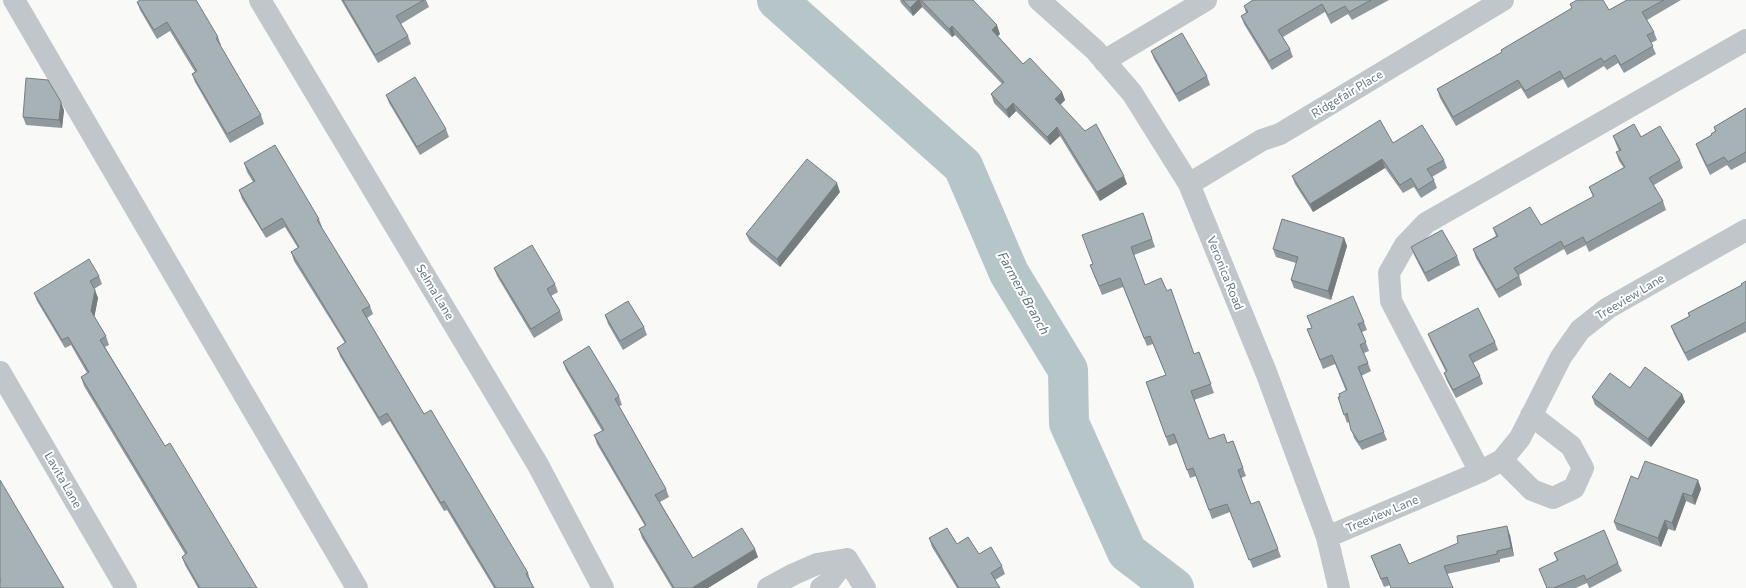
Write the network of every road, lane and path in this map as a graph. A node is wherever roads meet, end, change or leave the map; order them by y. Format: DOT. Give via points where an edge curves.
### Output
graph roads {
  1 [pos="14,0"];
  2 [pos="260,0"];
  3 [pos="1039,0"];
  4 [pos="1206,0"];
  5 [pos="1503,0"];
  6 [pos="1746,40"];
  7 [pos="1104,61"];
  8 [pos="1189,184"];
  9 [pos="1746,230"];
  10 [pos="0,372"];
  11 [pos="1532,415"];
  12 [pos="1502,460"];
  13 [pos="1480,472"];
  14 [pos="1327,537"];
  15 [pos="847,559"];
  16 [pos="126,588"];
  17 [pos="357,588"];
  18 [pos="603,588"];
  19 [pos="768,588"];
  20 [pos="821,588"];
  21 [pos="865,588"];
  22 [pos="1340,588"];
  1 -- 17 [label="street"];
  2 -- 18 [label="street, Selma Lane" via="538,465"];
  3 -- 7 [label="street, Veronica Road"];
  4 -- 7 [label="street"];
  5 -- 8 [label="street, Ridgefair Place" via="1280,134 1262,140"];
  6 -- 13 [label="street" via="1426,223 1405,245 1389,273 1391,301"];
  7 -- 8 [label="street, Veronica Road" via="1132,93"];
  8 -- 14 [label="street, Veronica Road" via="1266,372"];
  9 -- 11 [label="street, Treeview Lane" via="1608,308 1580,330 1561,357"];
  10 -- 16 [label="street, Lavita Lane"];
  11 -- 12 [label="street, Treeview Lane" via="1520,438"];
  11 -- 12 [label="street" via="1571,446 1583,468 1574,488 1553,498 1532,490"];
  12 -- 13 [label="street, Treeview Lane"];
  13 -- 14 [label="street, Treeview Lane"];
  14 -- 22 [label="street, Veronica Road"];
  15 -- 19 [label="street" via="817,564"];
  15 -- 20 [label="street"];
  15 -- 21 [label="street"];
}
